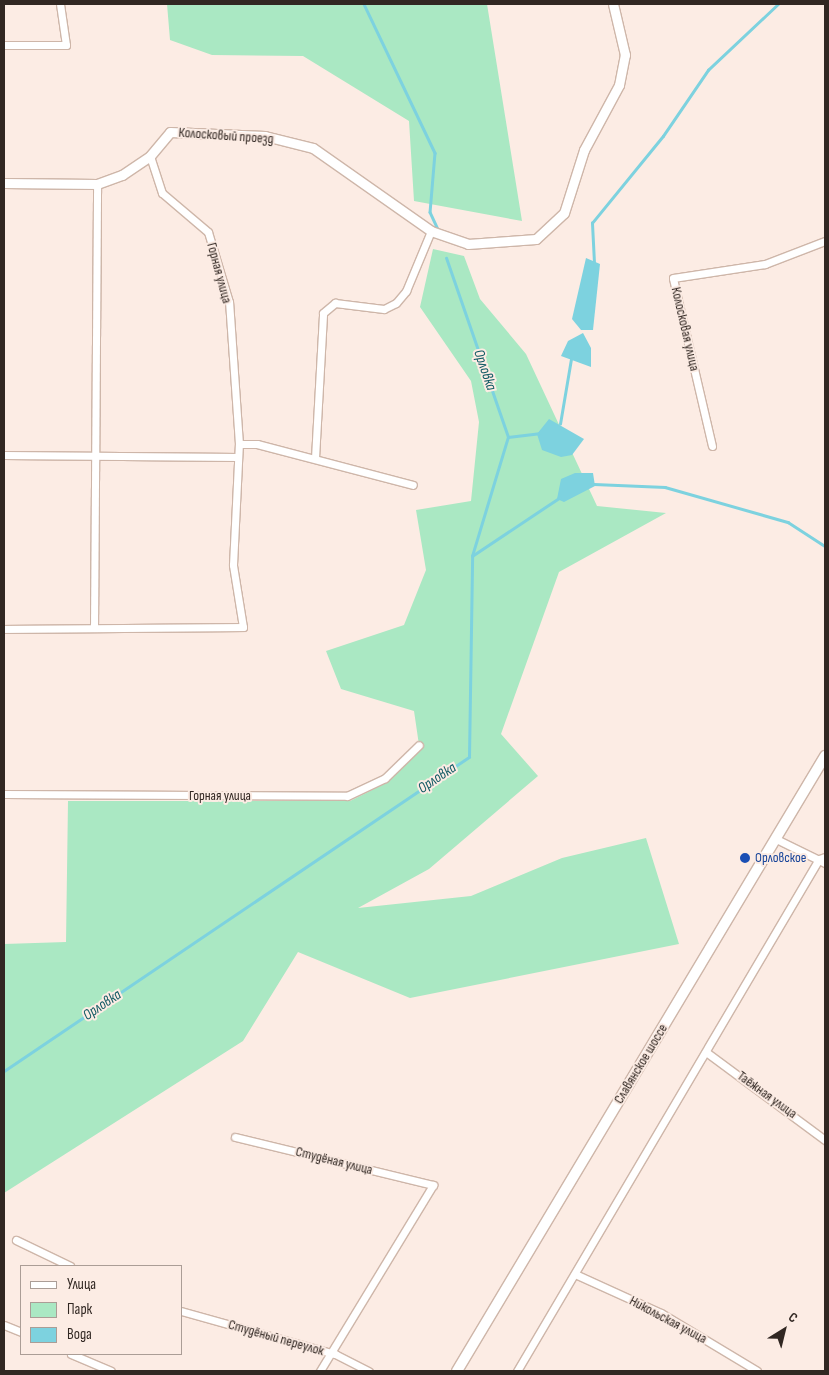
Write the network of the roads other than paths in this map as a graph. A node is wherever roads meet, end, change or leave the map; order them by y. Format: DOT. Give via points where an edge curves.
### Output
graph roads {
  1 [pos="60,4"];
  2 [pos="613,4"];
  3 [pos="4,46"];
  4 [pos="150,156"];
  5 [pos="4,183"];
  6 [pos="97,184"];
  7 [pos="432,231"];
  8 [pos="825,241"];
  9 [pos="240,444"];
  10 [pos="712,446"];
  11 [pos="4,455"];
  12 [pos="96,456"];
  13 [pos="238,457"];
  14 [pos="315,458"];
  15 [pos="413,485"];
  16 [pos="94,628"];
  17 [pos="4,629"];
  18 [pos="419,745"];
  19 [pos="825,756"];
  20 [pos="4,794"];
  21 [pos="776,839"];
  22 [pos="823,860"];
  23 [pos="706,1052"];
  24 [pos="235,1137"];
  25 [pos="825,1140"];
  26 [pos="16,1240"];
  27 [pos="68,1265"];
  28 [pos="575,1274"];
  29 [pos="182,1311"];
  30 [pos="4,1325"];
  31 [pos="20,1332"];
  32 [pos="331,1353"];
  33 [pos="73,1355"];
  34 [pos="111,1371"];
  35 [pos="320,1371"];
  36 [pos="369,1371"];
  37 [pos="457,1371"];
  38 [pos="517,1371"];
  39 [pos="757,1371"];
  1 -- 3 [label="street" via="66,45"];
  2 -- 7 [label="street, Колосковый проезд" via="624,65 619,85 584,150 564,213 536,239 468,244"];
  4 -- 6 [label="street, Колосковый проезд"];
  4 -- 7 [label="street, Колосковый проезд" via="170,132 264,136 313,148"];
  4 -- 9 [label="street, Горная улица" via="162,193 208,232 229,302"];
  5 -- 6 [label="street, Колосковый проезд"];
  6 -- 12 [label="street"];
  7 -- 14 [label="street" via="406,291 396,303 384,309 335,304 324,313"];
  8 -- 10 [label="street, Колосковая улица" via="765,264 673,278"];
  9 -- 13 [label="street, Горная улица"];
  9 -- 14 [label="street" via="257,444"];
  11 -- 12 [label="street"];
  12 -- 13 [label="street"];
  12 -- 16 [label="street"];
  13 -- 16 [label="street, Горная улица" via="233,564 243,627"];
  14 -- 15 [label="street"];
  16 -- 17 [label="street, Горная улица"];
  18 -- 20 [label="street, Горная улица" via="385,778 347,796"];
  19 -- 21 [label="main road, Славянское шоссе"];
  21 -- 22 [label="street"];
  21 -- 37 [label="main road, Славянское шоссе"];
  22 -- 23 [label="street"];
  23 -- 25 [label="street, Таёжная улица"];
  23 -- 28 [label="street"];
  24 -- 32 [label="street, Студёная улица" via="434,1185"];
  26 -- 27 [label="street"];
  28 -- 38 [label="street"];
  28 -- 39 [label="street, Никольская улица" via="661,1313"];
  29 -- 32 [label="street, Студёный переулок"];
  30 -- 31 [label="street"];
  32 -- 35 [label="street"];
  32 -- 36 [label="street, Студёный переулок"];
  33 -- 34 [label="street"];
}
